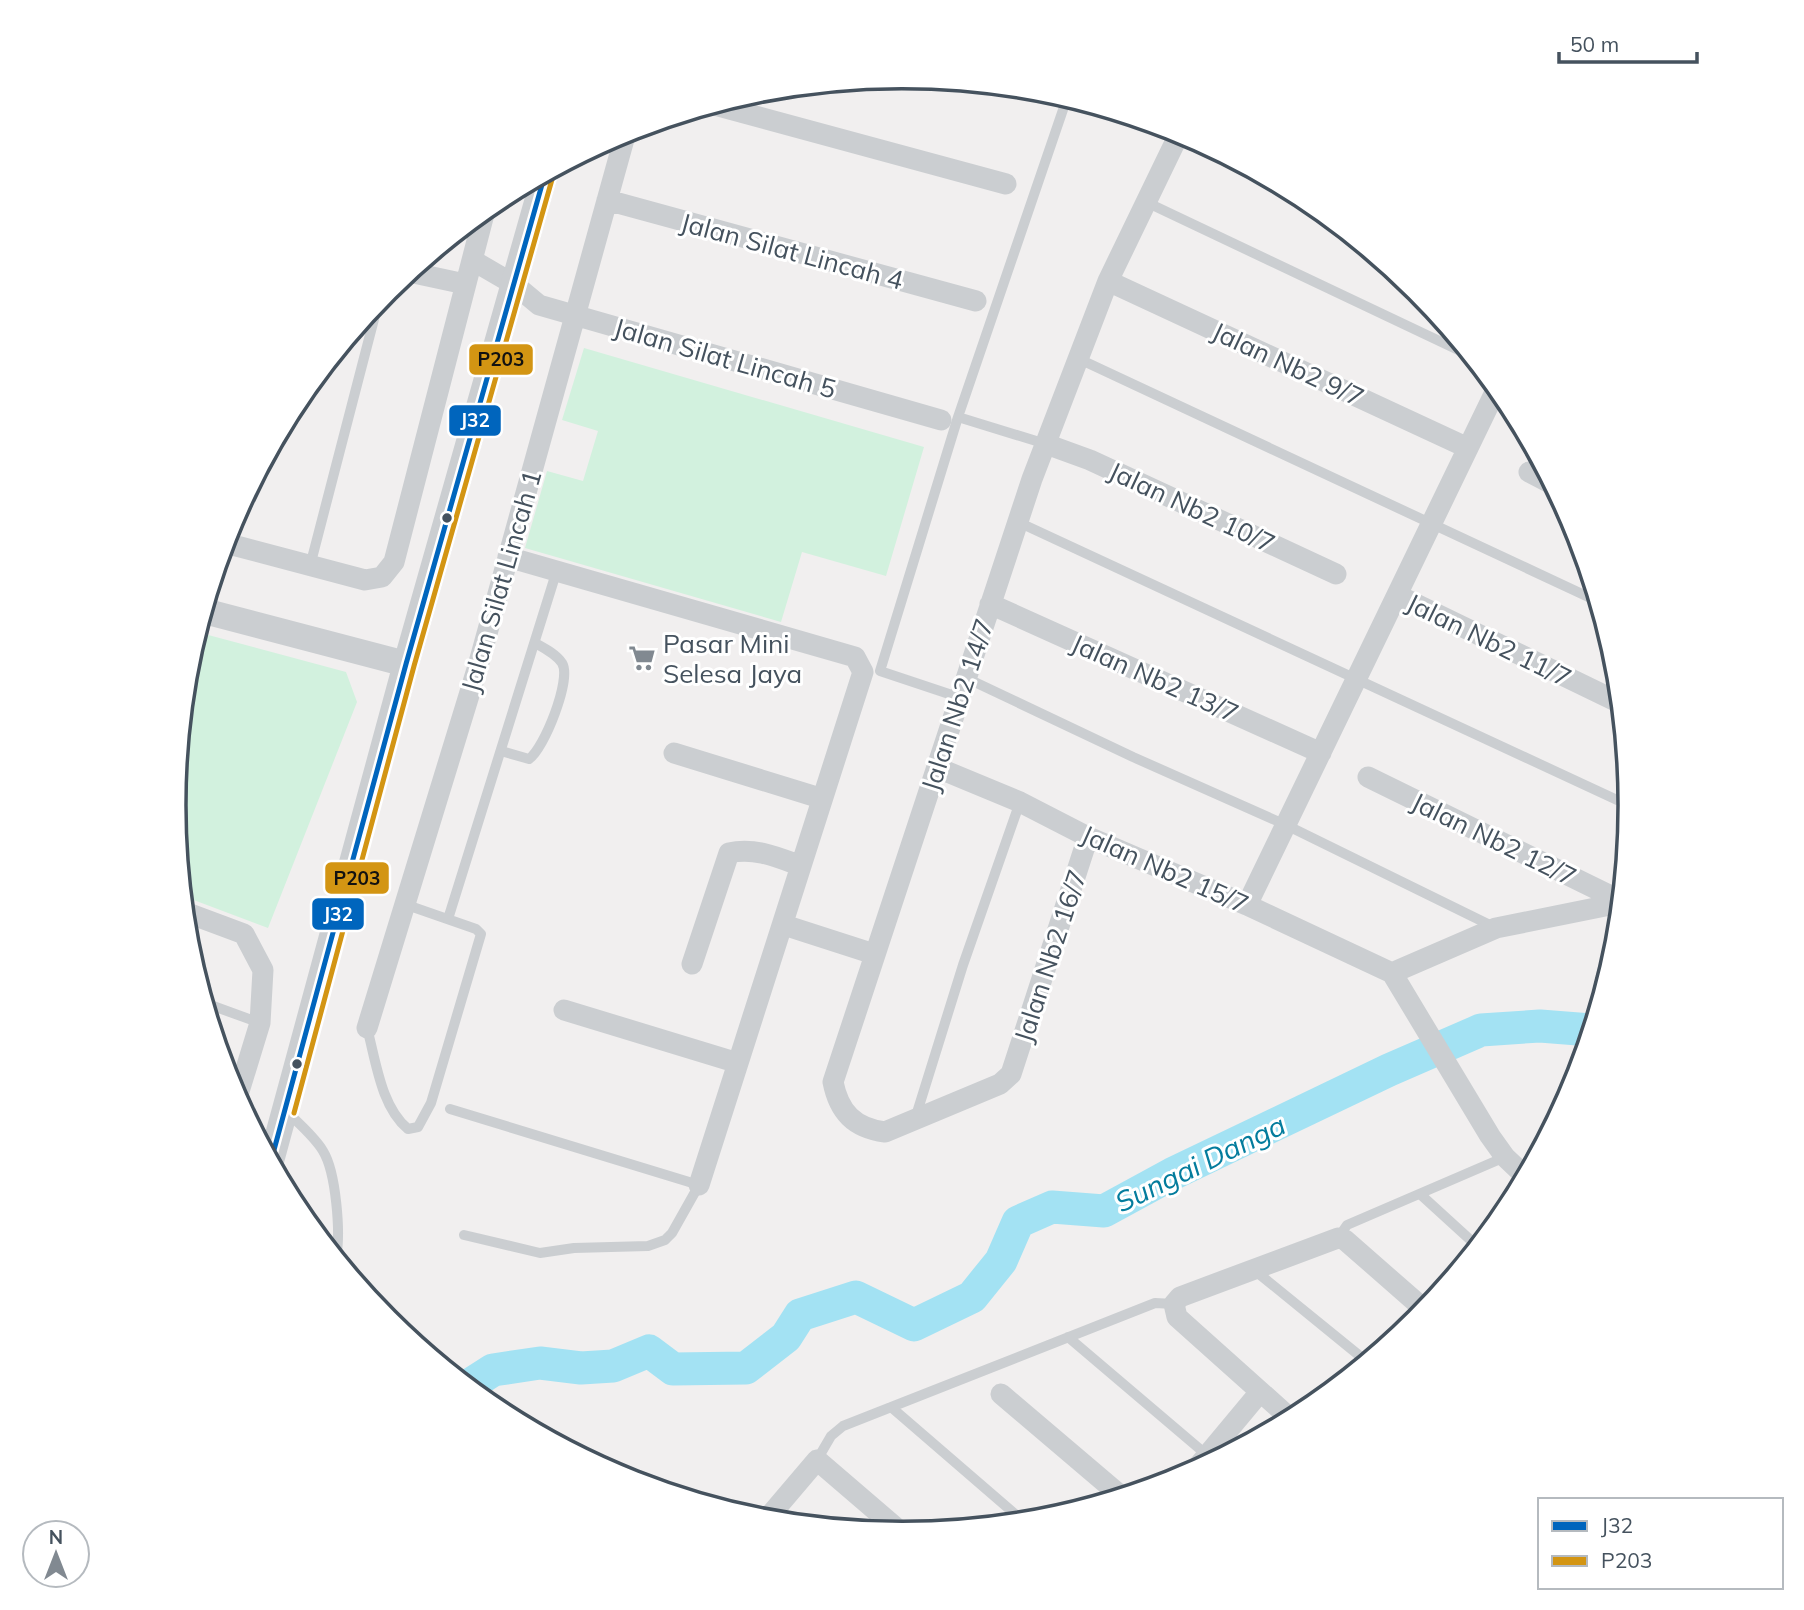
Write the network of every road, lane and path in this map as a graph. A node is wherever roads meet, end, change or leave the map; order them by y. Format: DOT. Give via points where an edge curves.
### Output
graph roads {
  1 [pos="1063,108"];
  2 [pos="735,110"];
  3 [pos="1174,143"];
  4 [pos="622,147"];
  5 [pos="1006,184"];
  6 [pos="542,186"];
  7 [pos="607,200"];
  8 [pos="1146,202"];
  9 [pos="481,227"];
  10 [pos="472,260"];
  11 [pos="422,275"];
  12 [pos="1108,281"];
  13 [pos="465,284"];
  14 [pos="515,285"];
  15 [pos="976,301"];
  16 [pos="575,315"];
  17 [pos="373,324"];
  18 [pos="1451,347"];
  19 [pos="1077,358"];
  20 [pos="1492,399"];
  21 [pos="950,419"];
  22 [pos="1046,444"];
  23 [pos="1468,448"];
  24 [pos="1528,472"];
  25 [pos="1538,477"];
  26 [pos="1018,522"];
  27 [pos="1432,523"];
  28 [pos="237,540"];
  29 [pos="508,557"];
  30 [pos="310,565"];
  31 [pos="557,570"];
  32 [pos="1336,574"];
  33 [pos="1397,595"];
  34 [pos="1586,596"];
  35 [pos="990,604"];
  36 [pos="213,613"];
  37 [pos="535,643"];
  38 [pos="406,664"];
  39 [pos="1356,680"];
  40 [pos="961,687"];
  41 [pos="1610,698"];
  42 [pos="501,751"];
  43 [pos="674,753"];
  44 [pos="1321,753"];
  45 [pos="938,768"];
  46 [pos="1368,777"];
  47 [pos="821,798"];
  48 [pos="1618,800"];
  49 [pos="1020,802"];
  50 [pos="1286,825"];
  51 [pos="1088,837"];
  52 [pos="801,866"];
  53 [pos="1612,898"];
  54 [pos="1611,904"];
  55 [pos="407,905"];
  56 [pos="1247,905"];
  57 [pos="195,916"];
  58 [pos="448,919"];
  59 [pos="784,925"];
  60 [pos="1496,928"];
  61 [pos="874,954"];
  62 [pos="692,964"];
  63 [pos="1392,973"];
  64 [pos="216,1007"];
  65 [pos="564,1010"];
  66 [pos="260,1023"];
  67 [pos="367,1028"];
  68 [pos="738,1063"];
  69 [pos="1011,1074"];
  70 [pos="242,1081"];
  71 [pos="450,1109"];
  72 [pos="286,1111"];
  73 [pos="915,1119"];
  74 [pos="275,1149"];
  75 [pos="1505,1157"];
  76 [pos="1518,1169"];
  77 [pos="699,1185"];
  78 [pos="1420,1194"];
  79 [pos="464,1235"];
  80 [pos="1338,1238"];
  81 [pos="1471,1240"];
  82 [pos="336,1243"];
  83 [pos="1253,1269"];
  84 [pos="1416,1302"];
  85 [pos="1174,1304"];
  86 [pos="1068,1337"];
  87 [pos="1359,1355"];
  88 [pos="1260,1392"];
  89 [pos="1001,1394"];
  90 [pos="891,1407"];
  91 [pos="1282,1411"];
  92 [pos="1216,1448"];
  93 [pos="1198,1456"];
  94 [pos="817,1460"];
  95 [pos="1112,1489"];
  96 [pos="775,1509"];
  97 [pos="1013,1512"];
  98 [pos="887,1520"];
  1 -- 21 [label="lane"];
  2 -- 5 [label="street"];
  3 -- 8 [label="street, Jalan Nb2 14/7"];
  4 -- 7 [label="street, Jalan Silat Lincah 1"];
  6 -- 14 [label="street"];
  7 -- 15 [label="street, Jalan Silat Lincah 4"];
  7 -- 16 [label="street, Jalan Silat Lincah 1"];
  8 -- 12 [label="street, Jalan Nb2 14/7"];
  8 -- 18 [label="lane"];
  9 -- 10 [label="street"];
  10 -- 13 [label="street"];
  10 -- 14 [label="street, Jalan Silat Lincah 5"];
  11 -- 13 [label="street"];
  12 -- 19 [label="street, Jalan Nb2 14/7"];
  12 -- 23 [label="street, Jalan Nb2 9/7"];
  13 -- 30 [label="street" via="394,562 382,577 365,580"];
  14 -- 16 [label="street, Jalan Silat Lincah 5" via="539,304"];
  14 -- 38 [label="street"];
  16 -- 21 [label="street, Jalan Silat Lincah 5"];
  16 -- 29 [label="street, Jalan Silat Lincah 1"];
  17 -- 30 [label="lane"];
  19 -- 22 [label="street, Jalan Nb2 14/7"];
  19 -- 27 [label="lane"];
  20 -- 23 [label="street"];
  21 -- 22 [label="lane"];
  21 -- 40 [label="lane" via="880,671"];
  22 -- 26 [label="street, Jalan Nb2 14/7"];
  22 -- 32 [label="street, Jalan Nb2 10/7"];
  23 -- 27 [label="street"];
  24 -- 25 [label="street"];
  26 -- 35 [label="street, Jalan Nb2 14/7"];
  26 -- 39 [label="lane"];
  27 -- 33 [label="street"];
  27 -- 34 [label="lane"];
  28 -- 30 [label="street"];
  29 -- 31 [label="street"];
  29 -- 55 [label="street, Jalan Silat Lincah 1"];
  31 -- 37 [label="lane"];
  31 -- 47 [label="street" via="855,657 863,672 859,689"];
  33 -- 39 [label="street"];
  33 -- 41 [label="street, Jalan Nb2 11/7"];
  35 -- 40 [label="street, Jalan Nb2 14/7"];
  35 -- 44 [label="street, Jalan Nb2 13/7"];
  36 -- 38 [label="street"];
  37 -- 42 [label="lane"];
  37 -- 42 [label="lane" via="562,663 566,676 536,754 529,759"];
  38 -- 72 [label="street"];
  39 -- 44 [label="street"];
  39 -- 48 [label="lane"];
  40 -- 45 [label="street, Jalan Nb2 14/7"];
  40 -- 50 [label="lane"];
  42 -- 58 [label="lane"];
  43 -- 47 [label="street"];
  44 -- 50 [label="street"];
  45 -- 49 [label="street, Jalan Nb2 15/7"];
  45 -- 61 [label="street, Jalan Nb2 14/7"];
  46 -- 53 [label="street, Jalan Nb2 12/7"];
  47 -- 52 [label="street"];
  49 -- 51 [label="street, Jalan Nb2 15/7"];
  49 -- 73 [label="lane"];
  50 -- 56 [label="street"];
  50 -- 60 [label="lane"];
  51 -- 56 [label="street, Jalan Nb2 15/7"];
  51 -- 69 [label="street, Jalan Nb2 16/7"];
  52 -- 59 [label="street"];
  52 -- 62 [label="street" via="762,853 729,853"];
  54 -- 60 [label="street"];
  55 -- 58 [label="lane"];
  55 -- 67 [label="street, Jalan Silat Lincah 1"];
  56 -- 63 [label="street, Jalan Nb2 15/7"];
  57 -- 66 [label="street" via="244,934 263,970"];
  58 -- 67 [label="lane" via="476,929 481,940 431,1103 418,1127 408,1129 398,1121"];
  59 -- 61 [label="street"];
  59 -- 68 [label="street"];
  60 -- 63 [label="street"];
  61 -- 73 [label="street, Jalan Nb2 14/7" via="833,1082 837,1099 845,1115 865,1130 885,1132"];
  63 -- 75 [label="street"];
  64 -- 66 [label="lane"];
  65 -- 68 [label="street"];
  66 -- 70 [label="street"];
  68 -- 77 [label="street"];
  69 -- 73 [label="street, Jalan Nb2 14/7" via="1000,1084"];
  71 -- 77 [label="lane"];
  72 -- 74 [label="street"];
  72 -- 82 [label="lane" via="324,1151 336,1209"];
  75 -- 76 [label="street"];
  75 -- 78 [label="lane"];
  77 -- 79 [label="lane" via="672,1233 648,1247 540,1253"];
  78 -- 80 [label="lane" via="1347,1225"];
  78 -- 81 [label="lane"];
  80 -- 83 [label="street"];
  80 -- 84 [label="street"];
  83 -- 85 [label="street" via="1180,1297"];
  83 -- 87 [label="lane"];
  85 -- 86 [label="lane" via="1156,1303"];
  85 -- 88 [label="street" via="1177,1317"];
  86 -- 90 [label="lane"];
  86 -- 93 [label="lane"];
  88 -- 91 [label="street"];
  88 -- 92 [label="street"];
  89 -- 95 [label="street"];
  90 -- 94 [label="lane" via="843,1426"];
  90 -- 97 [label="lane"];
  94 -- 96 [label="street"];
  94 -- 98 [label="street"];
}
